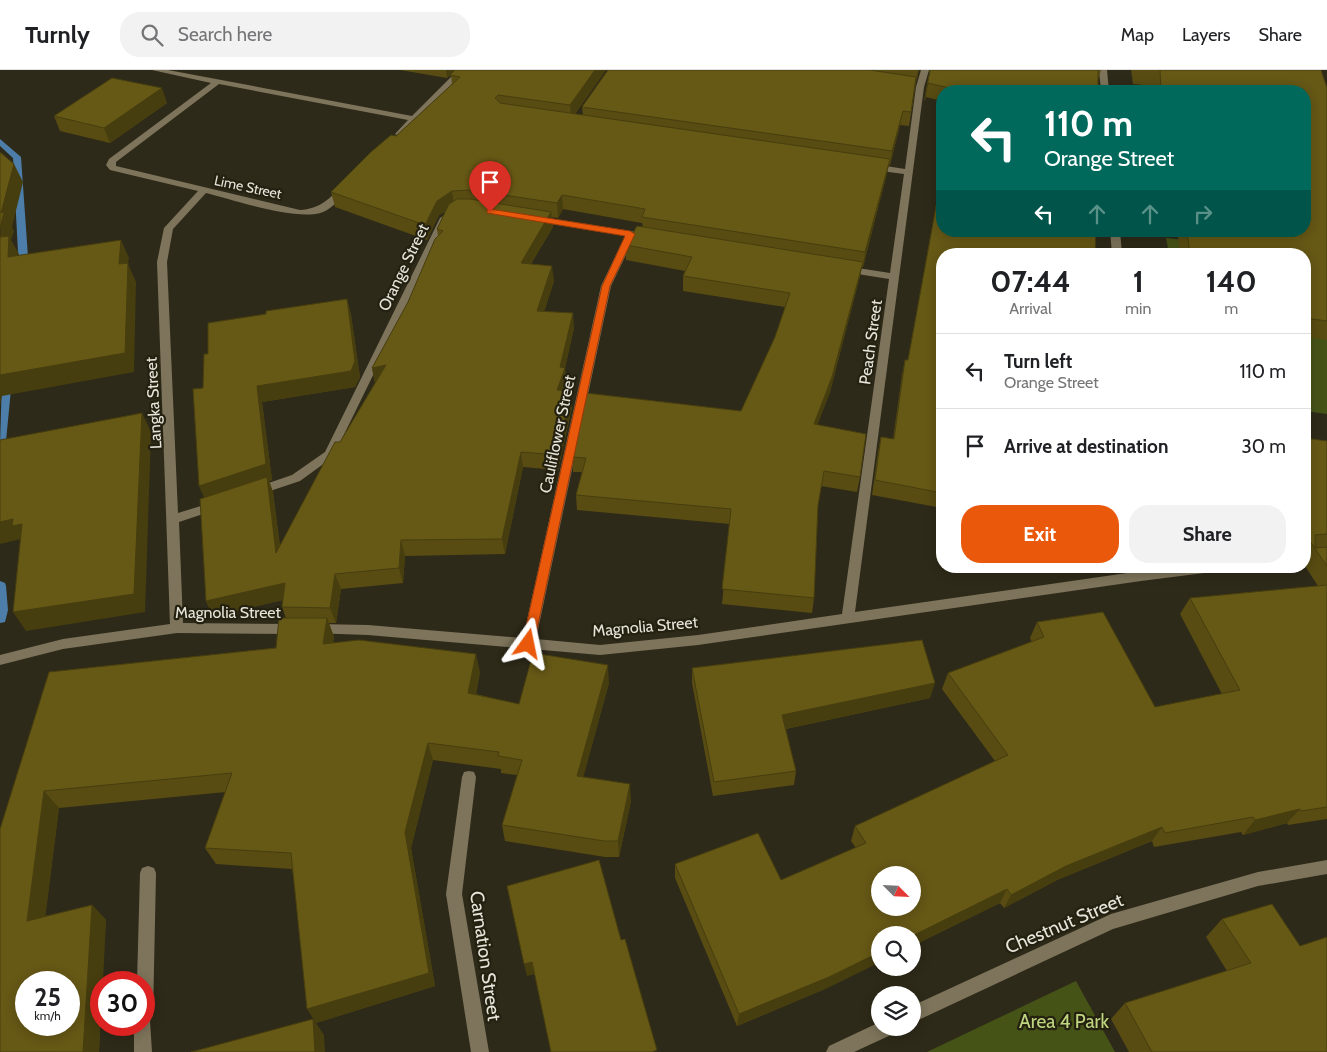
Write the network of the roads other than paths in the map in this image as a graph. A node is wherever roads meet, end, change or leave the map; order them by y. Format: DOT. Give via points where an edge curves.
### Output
graph roads {
  1 [pos="156,70"];
  2 [pos="462,70"];
  3 [pos="925,70"];
  4 [pos="1103,70"];
  5 [pos="217,82"];
  6 [pos="1104,85"];
  7 [pos="414,119"];
  8 [pos="394,139"];
  9 [pos="860,165"];
  10 [pos="909,172"];
  11 [pos="354,180"];
  12 [pos="203,191"];
  13 [pos="452,212"];
  14 [pos="528,218"];
  15 [pos="630,234"];
  16 [pos="660,239"];
  17 [pos="836,267"];
  18 [pos="894,277"];
  19 [pos="174,519"];
  20 [pos="1128,573"];
  21 [pos="848,619"];
  22 [pos="177,628"];
  23 [pos="528,644"];
  24 [pos="0,660"];
  25 [pos="469,777"];
  26 [pos="1327,866"];
  27 [pos="148,873"];
  28 [pos="145,971"];
  29 [pos="921,1011"];
  30 [pos="871,1035"];
  31 [pos="143,1036"];
  32 [pos="142,1052"];
  33 [pos="480,1052"];
  34 [pos="835,1052"];
  1 -- 5 [label="street"];
  2 -- 7 [label="street"];
  3 -- 10 [label="street, Peach Street" via="915,86"];
  4 -- 6 [label="street"];
  5 -- 7 [label="street"];
  5 -- 12 [label="street, Lime Street" via="110,165"];
  7 -- 8 [label="street"];
  9 -- 10 [label="street"];
  10 -- 18 [label="street, Peach Street"];
  11 -- 12 [label="street, Lime Street" via="327,207 316,213 300,213"];
  12 -- 19 [label="street, Langka Street" via="169,228 162,262"];
  13 -- 19 [label="street, Orange Street" via="446,216 329,454 296,478"];
  14 -- 15 [label="street"];
  15 -- 16 [label="street"];
  15 -- 23 [label="street, Cauliflower Street" via="606,286"];
  17 -- 18 [label="street"];
  18 -- 21 [label="street, Peach Street"];
  19 -- 22 [label="street, Langka Street"];
  20 -- 21 [label="street, Magnolia Street"];
  21 -- 23 [label="street, Magnolia Street" via="600,650"];
  22 -- 23 [label="street, Magnolia Street" via="368,630"];
  22 -- 24 [label="street, Magnolia Street" via="63,644"];
  25 -- 33 [label="street, Carnation Street" via="454,894"];
  26 -- 29 [label="street, Chestnut Street" via="1258,879 1111,922"];
  27 -- 28 [label="street"];
  30 -- 34 [label="street"];
  31 -- 32 [label="street"];
}
